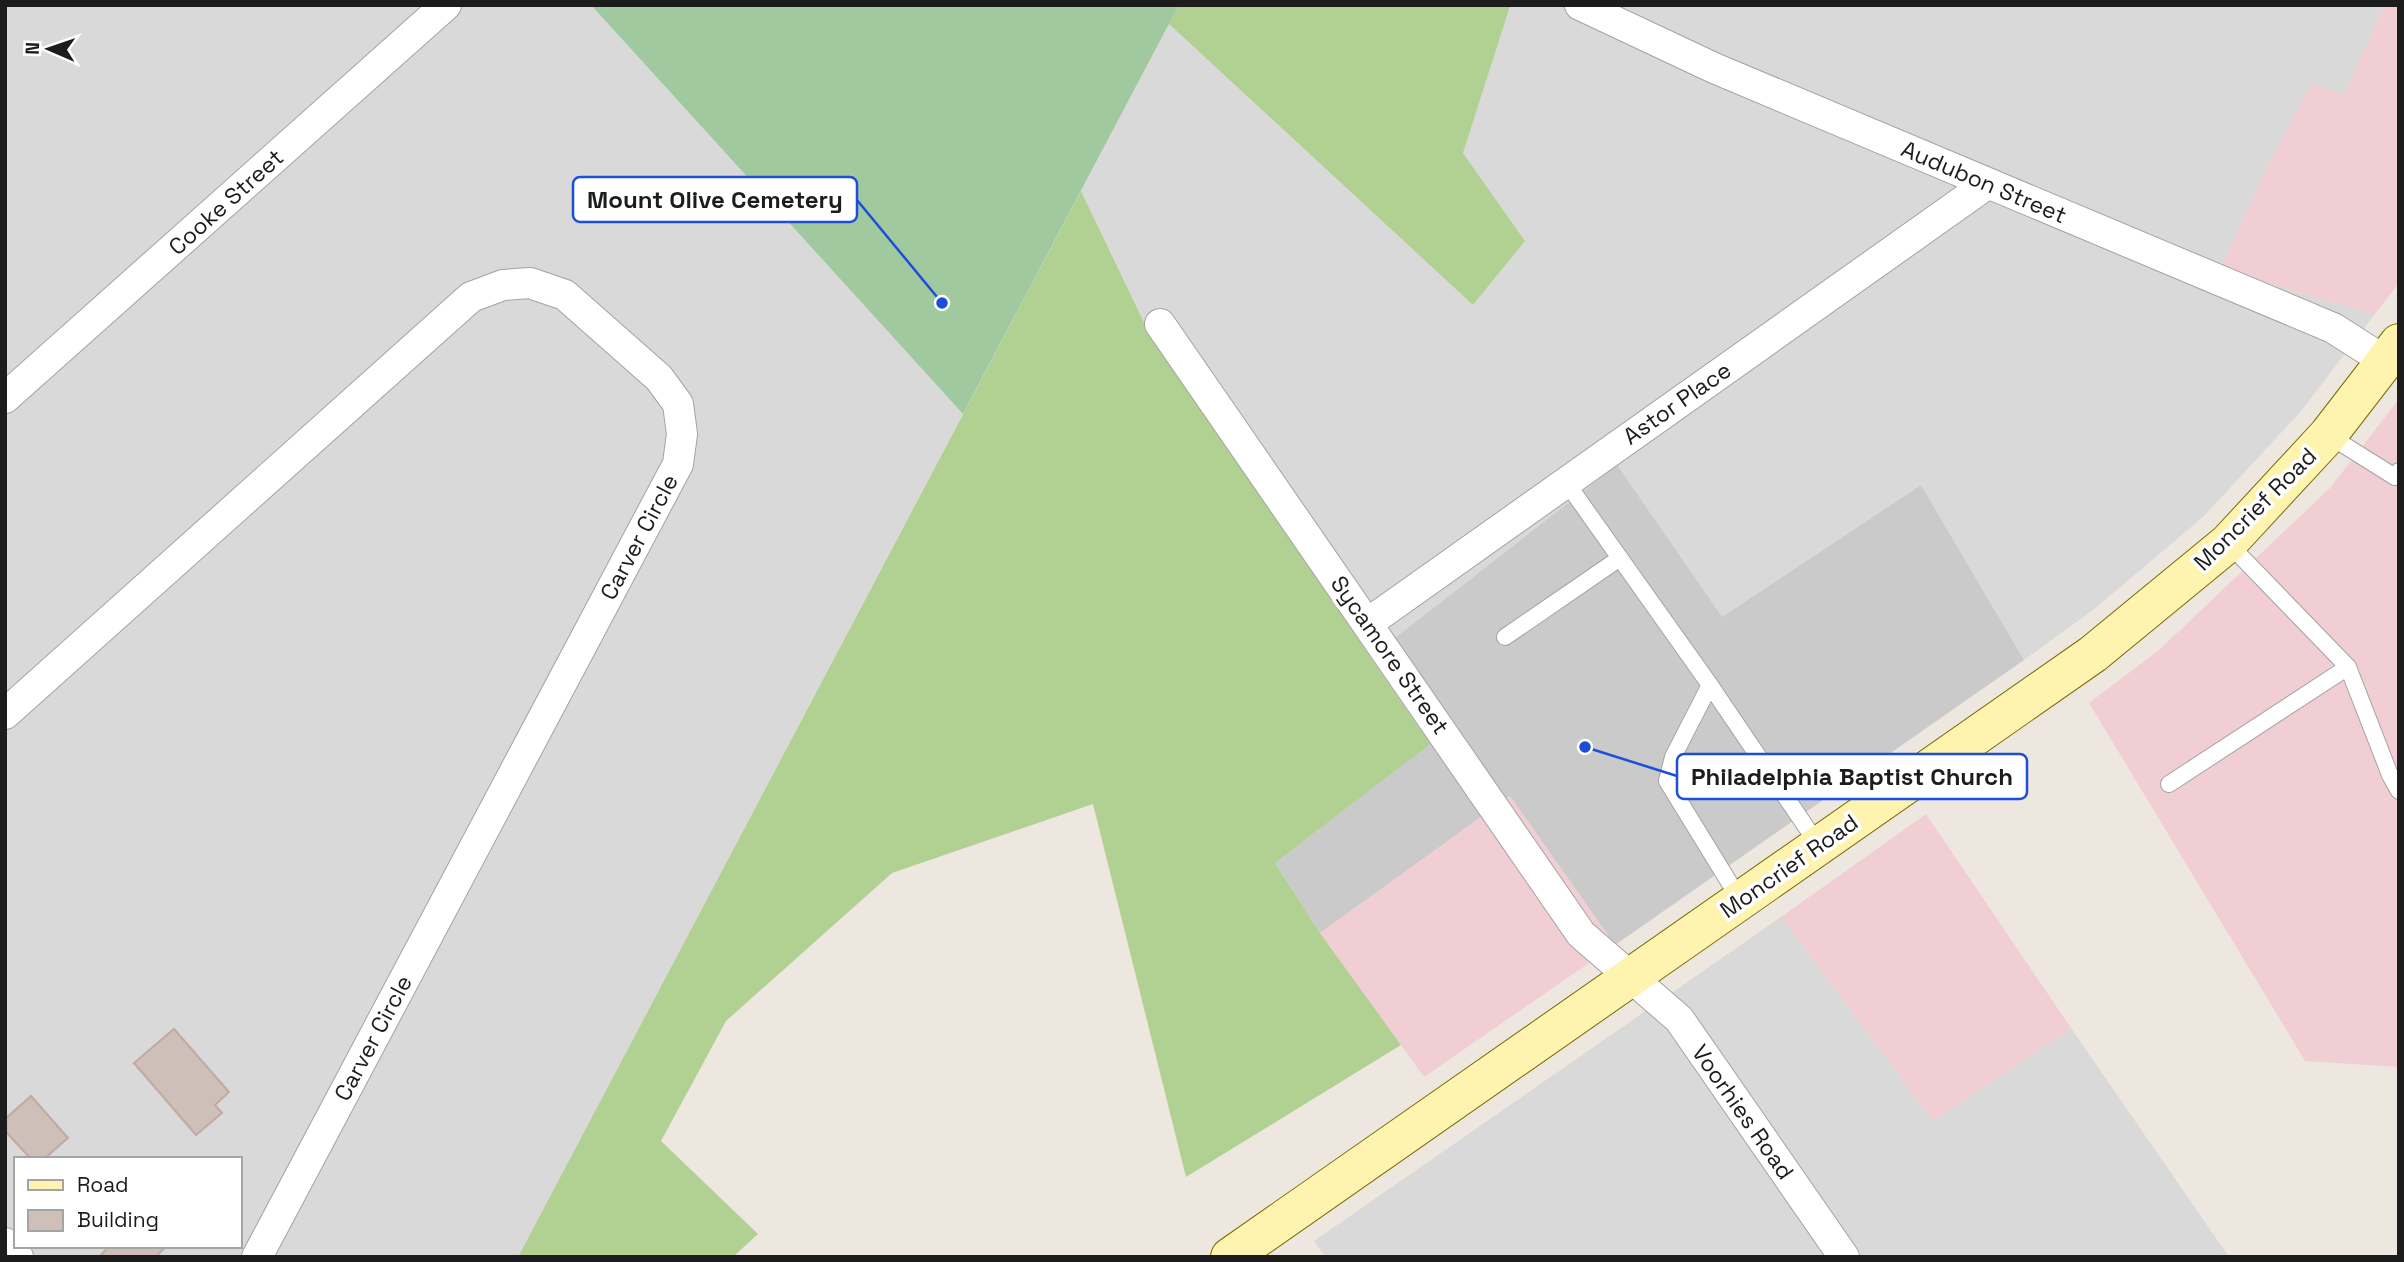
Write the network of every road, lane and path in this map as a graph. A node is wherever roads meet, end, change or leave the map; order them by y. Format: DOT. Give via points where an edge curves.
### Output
graph roads {
  1 [pos="446,5"];
  2 [pos="1580,5"];
  3 [pos="1987,184"];
  4 [pos="1160,324"];
  5 [pos="2392,352"];
  6 [pos="5,398"];
  7 [pos="2329,435"];
  8 [pos="2399,471"];
  9 [pos="1566,482"];
  10 [pos="2228,543"];
  11 [pos="1620,558"];
  12 [pos="1368,623"];
  13 [pos="1505,637"];
  14 [pos="2348,667"];
  15 [pos="1710,685"];
  16 [pos="5,714"];
  17 [pos="2169,784"];
  18 [pos="2399,791"];
  19 [pos="1819,846"];
  20 [pos="1740,900"];
  21 [pos="1630,978"];
  22 [pos="5,1243"];
  23 [pos="18,1257"];
  24 [pos="257,1257"];
  25 [pos="1230,1257"];
  26 [pos="1844,1257"];
  1 -- 6 [label="street, Cooke Street"];
  2 -- 3 [label="street, Audubon Street" via="1714,68"];
  3 -- 5 [label="street, Audubon Street"];
  3 -- 9 [label="street, Astor Place"];
  4 -- 12 [label="street, Sycamore Street"];
  5 -- 7 [label="main road, Moncrief Road"];
  7 -- 8 [label="lane" via="2395,477"];
  7 -- 10 [label="main road, Moncrief Road"];
  9 -- 11 [label="lane"];
  9 -- 12 [label="street, Astor Place"];
  10 -- 14 [label="lane"];
  10 -- 19 [label="main road, Moncrief Road" via="2093,654"];
  11 -- 13 [label="lane"];
  11 -- 15 [label="lane"];
  12 -- 21 [label="street, Sycamore Street" via="1581,934"];
  14 -- 17 [label="lane"];
  14 -- 18 [label="lane"];
  15 -- 19 [label="lane"];
  15 -- 20 [label="lane" via="1673,757 1667,781"];
  16 -- 24 [label="street, Carver Circle" via="471,297 503,285 530,283 565,295 659,378 678,404 682,434 678,464"];
  19 -- 20 [label="main road, Moncrief Road"];
  20 -- 21 [label="main road, Moncrief Road"];
  21 -- 25 [label="main road, Moncrief Road"];
  21 -- 26 [label="street, Voorhies Road" via="1679,1019"];
  22 -- 23 [label="street"];
}
